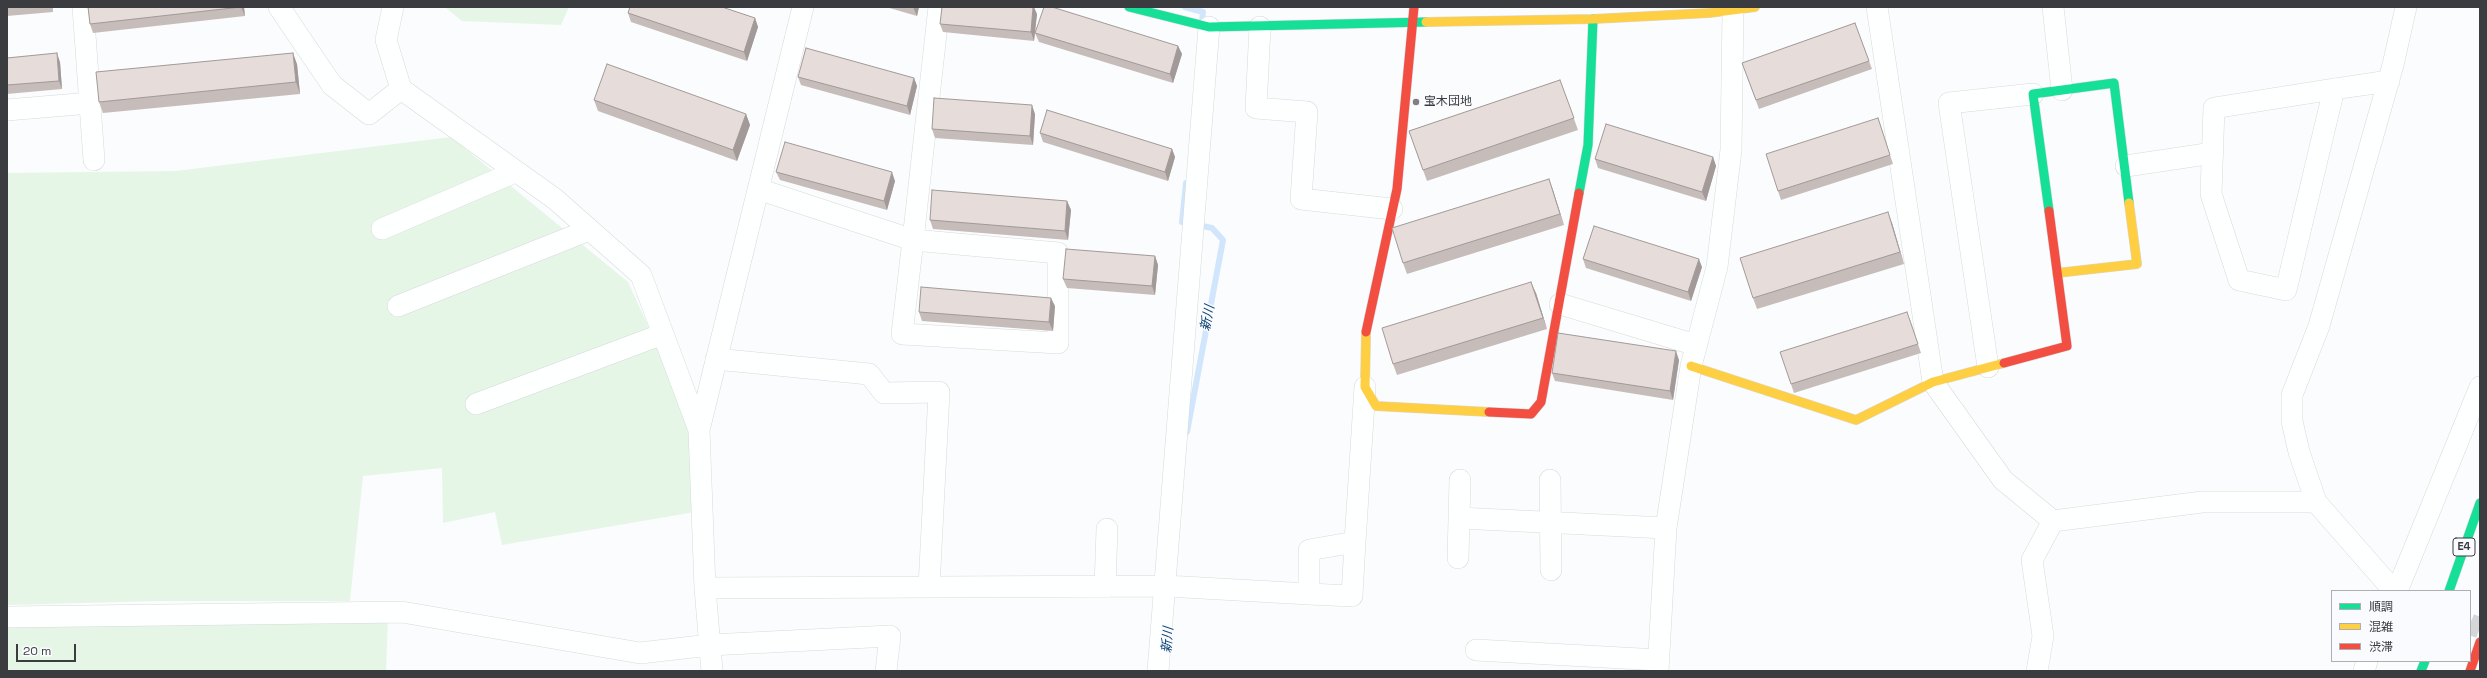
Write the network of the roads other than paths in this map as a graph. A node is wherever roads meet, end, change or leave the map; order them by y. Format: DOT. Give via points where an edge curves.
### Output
graph roads {
  1 [pos="83,7"];
  2 [pos="393,7"];
  3 [pos="803,7"];
  4 [pos="938,7"];
  5 [pos="1129,7"];
  6 [pos="1414,7"];
  7 [pos="1755,7"];
  8 [pos="1877,7"];
  9 [pos="2053,7"];
  10 [pos="2406,7"];
  11 [pos="1709,10"];
  12 [pos="1733,10"];
  13 [pos="286,11"];
  14 [pos="1593,19"];
  15 [pos="1412,24"];
  16 [pos="1260,27"];
  17 [pos="1209,28"];
  18 [pos="2389,81"];
  19 [pos="401,89"];
  20 [pos="2334,89"];
  21 [pos="2062,90"];
  22 [pos="2033,94"];
  23 [pos="90,103"];
  24 [pos="7,110"];
  25 [pos="2212,153"];
  26 [pos="94,160"];
  27 [pos="2126,166"];
  28 [pos="515,172"];
  29 [pos="758,188"];
  30 [pos="1392,209"];
  31 [pos="382,229"];
  32 [pos="589,230"];
  33 [pos="913,240"];
  34 [pos="2057,273"];
  35 [pos="1560,304"];
  36 [pos="398,306"];
  37 [pos="663,334"];
  38 [pos="1696,345"];
  39 [pos="716,359"];
  40 [pos="1691,366"];
  41 [pos="1988,367"];
  42 [pos="1933,382"];
  43 [pos="1365,387"];
  44 [pos="2480,387"];
  45 [pos="476,404"];
  46 [pos="699,430"];
  47 [pos="1460,480"];
  48 [pos="1550,480"];
  49 [pos="2316,502"];
  50 [pos="2480,503"];
  51 [pos="1459,518"];
  52 [pos="2053,521"];
  53 [pos="1550,522"];
  54 [pos="1666,528"];
  55 [pos="1107,529"];
  56 [pos="1355,542"];
  57 [pos="1458,558"];
  58 [pos="1551,570"];
  59 [pos="1166,586"];
  60 [pos="929,587"];
  61 [pos="1105,587"];
  62 [pos="705,588"];
  63 [pos="2393,590"];
  64 [pos="2397,590"];
  65 [pos="2449,590"];
  66 [pos="1309,594"];
  67 [pos="7,617"];
  68 [pos="2480,642"];
  69 [pos="710,645"];
  70 [pos="1476,650"];
  71 [pos="1658,666"];
  72 [pos="712,671"];
  73 [pos="886,671"];
  74 [pos="1158,671"];
  75 [pos="2037,671"];
  76 [pos="2470,671"];
  1 -- 23 [label="street"];
  2 -- 19 [label="street" via="386,40"];
  3 -- 29 [label="street"];
  4 -- 33 [label="street"];
  5 -- 17 [label="main road"];
  6 -- 15 [label="main road"];
  7 -- 12 [label="main road"];
  8 -- 42 [label="street"];
  9 -- 21 [label="street"];
  10 -- 18 [label="street"];
  11 -- 12 [label="main road"];
  11 -- 14 [label="main road"];
  12 -- 38 [label="street" via="1731,150 1717,267"];
  13 -- 19 [label="street" via="332,85 369,114"];
  14 -- 15 [label="main road"];
  14 -- 35 [label="main road" via="1588,145"];
  15 -- 16 [label="main road"];
  15 -- 30 [label="main road"];
  16 -- 17 [label="main road"];
  16 -- 30 [label="street" via="1256,108 1307,112 1301,199"];
  17 -- 59 [label="street"];
  18 -- 20 [label="street"];
  18 -- 49 [label="street" via="2319,326 2292,395 2295,437"];
  19 -- 28 [label="street"];
  20 -- 25 [label="street" via="2214,108"];
  20 -- 25 [label="street" via="2286,290 2239,280 2211,194"];
  21 -- 22 [label="main road"];
  21 -- 27 [label="main road" via="2114,83"];
  22 -- 34 [label="main road"];
  22 -- 41 [label="street" via="1949,103"];
  23 -- 24 [label="street"];
  23 -- 26 [label="street"];
  25 -- 27 [label="street"];
  27 -- 34 [label="main road" via="2137,264"];
  28 -- 31 [label="street"];
  28 -- 32 [label="street" via="555,199"];
  29 -- 33 [label="street"];
  29 -- 39 [label="street"];
  30 -- 43 [label="main road" via="1366,333"];
  32 -- 36 [label="street"];
  32 -- 37 [label="street" via="641,275"];
  33 -- 33 [label="street" via="902,334 1058,343 1058,253"];
  34 -- 41 [label="main road" via="2066,346"];
  35 -- 38 [label="street"];
  35 -- 43 [label="main road" via="1541,402 1532,414 1376,406"];
  37 -- 45 [label="street"];
  37 -- 46 [label="street"];
  38 -- 40 [label="street"];
  39 -- 46 [label="street"];
  39 -- 60 [label="street" via="869,374 884,393 939,392"];
  40 -- 42 [label="main road" via="1856,420"];
  40 -- 54 [label="street"];
  41 -- 42 [label="main road"];
  42 -- 52 [label="street" via="2003,480"];
  43 -- 56 [label="street"];
  44 -- 64 [label="street"];
  46 -- 62 [label="street"];
  47 -- 51 [label="street"];
  48 -- 53 [label="street"];
  49 -- 52 [label="street" via="2202,502"];
  49 -- 63 [label="street"];
  50 -- 65 [label="main road, E4"];
  51 -- 53 [label="street"];
  51 -- 57 [label="street"];
  52 -- 75 [label="street" via="2032,560 2043,636"];
  53 -- 54 [label="street"];
  53 -- 58 [label="street"];
  54 -- 71 [label="street"];
  55 -- 61 [label="street"];
  56 -- 66 [label="street" via="1309,550"];
  56 -- 66 [label="street" via="1352,596"];
  59 -- 61 [label="street"];
  59 -- 66 [label="street"];
  59 -- 74 [label="street"];
  60 -- 61 [label="street"];
  60 -- 62 [label="street"];
  62 -- 69 [label="street"];
  67 -- 69 [label="street" via="402,612 640,652"];
  68 -- 76 [label="main road"];
  69 -- 72 [label="street"];
  69 -- 73 [label="street" via="890,636"];
  70 -- 71 [label="street"];
}
